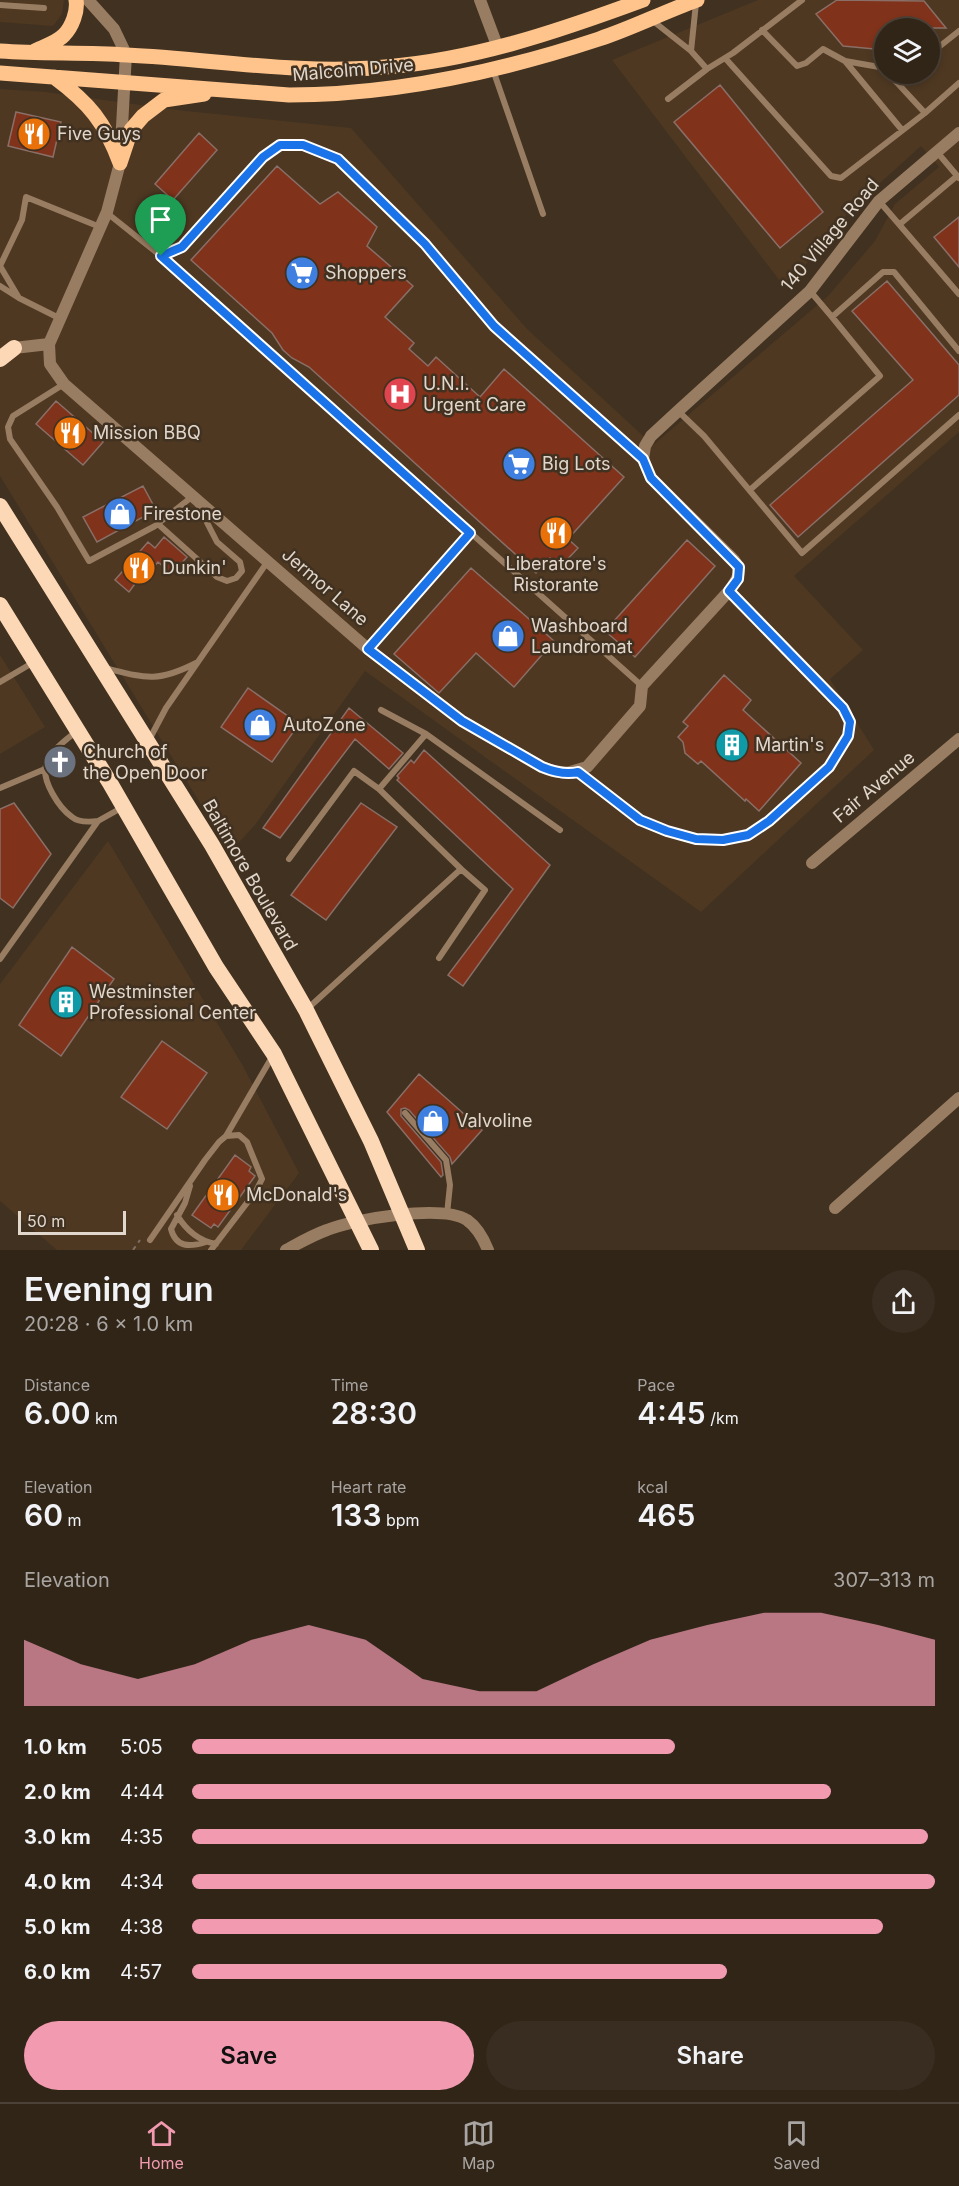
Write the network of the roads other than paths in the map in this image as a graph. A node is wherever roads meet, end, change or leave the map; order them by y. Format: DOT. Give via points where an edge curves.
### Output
graph roads {
  1 [pos="76,0"];
  2 [pos="88,0"];
  3 [pos="480,0"];
  4 [pos="643,0"];
  5 [pos="697,0"];
  6 [pos="802,0"];
  7 [pos="0,5"];
  8 [pos="44,8"];
  9 [pos="650,18"];
  10 [pos="762,30"];
  11 [pos="959,31"];
  12 [pos="940,46"];
  13 [pos="498,48"];
  14 [pos="0,51"];
  15 [pos="691,51"];
  16 [pos="32,53"];
  17 [pos="126,54"];
  18 [pos="725,58"];
  19 [pos="845,61"];
  20 [pos="874,66"];
  21 [pos="492,69"];
  22 [pos="707,69"];
  23 [pos="0,73"];
  24 [pos="54,77"];
  25 [pos="124,82"];
  26 [pos="898,84"];
  27 [pos="959,84"];
  28 [pos="221,90"];
  29 [pos="668,99"];
  30 [pos="925,113"];
  31 [pos="902,130"];
  32 [pos="959,133"];
  33 [pos="937,152"];
  34 [pos="120,163"];
  35 [pos="958,177"];
  36 [pos="879,201"];
  37 [pos="107,212"];
  38 [pos="543,214"];
  39 [pos="900,224"];
  40 [pos="100,228"];
  41 [pos="161,256"];
  42 [pos="0,266"];
  43 [pos="0,286"];
  44 [pos="810,291"];
  45 [pos="959,294"];
  46 [pos="19,298"];
  47 [pos="832,317"];
  48 [pos="59,318"];
  49 [pos="49,344"];
  50 [pos="7,348"];
  51 [pos="959,351"];
  52 [pos="0,359"];
  53 [pos="64,384"];
  54 [pos="678,411"];
  55 [pos="959,415"];
  56 [pos="643,459"];
  57 [pos="751,489"];
  58 [pos="193,496"];
  59 [pos="0,506"];
  60 [pos="158,524"];
  61 [pos="470,533"];
  62 [pos="268,561"];
  63 [pos="729,591"];
  64 [pos="0,605"];
  65 [pos="368,649"];
  66 [pos="35,662"];
  67 [pos="196,663"];
  68 [pos="100,667"];
  69 [pos="0,682"];
  70 [pos="642,686"];
  71 [pos="381,710"];
  72 [pos="77,730"];
  73 [pos="426,734"];
  74 [pos="959,739"];
  75 [pos="147,743"];
  76 [pos="45,770"];
  77 [pos="578,772"];
  78 [pos="0,788"];
  79 [pos="379,789"];
  80 [pos="124,807"];
  81 [pos="99,821"];
  82 [pos="560,830"];
  83 [pos="289,859"];
  84 [pos="812,863"];
  85 [pos="461,869"];
  86 [pos="439,958"];
  87 [pos="0,959"];
  88 [pos="306,1010"];
  89 [pos="274,1053"];
  90 [pos="959,1098"];
  91 [pos="405,1113"];
  92 [pos="226,1136"];
  93 [pos="192,1180"];
  94 [pos="835,1208"];
  95 [pos="447,1214"];
  96 [pos="177,1215"];
  97 [pos="403,1215"];
  98 [pos="359,1222"];
  99 [pos="150,1240"];
  100 [pos="206,1242"];
  101 [pos="216,1244"];
  102 [pos="211,1250"];
  103 [pos="286,1250"];
  104 [pos="371,1250"];
  105 [pos="417,1250"];
  106 [pos="488,1250"];
  1 -- 16 [label="main road" via="73,19 64,36"];
  2 -- 17 [label="street" via="114,29"];
  3 -- 13 [label="street"];
  4 -- 13 [label="main road, Malcolm Drive"];
  5 -- 9 [label="main road, Malcolm Drive"];
  5 -- 15 [label="lane"];
  6 -- 10 [label="lane"];
  7 -- 8 [label="lane"];
  9 -- 15 [label="lane"];
  9 -- 21 [label="main road, Malcolm Drive" via="602,38"];
  10 -- 18 [label="lane"];
  10 -- 19 [label="lane" via="796,66 823,49"];
  11 -- 12 [label="lane"];
  13 -- 17 [label="main road, Malcolm Drive" via="416,63 339,70"];
  14 -- 16 [label="main road, Malcolm Drive"];
  15 -- 22 [label="lane"];
  16 -- 17 [label="main road, Malcolm Drive"];
  17 -- 25 [label="street"];
  18 -- 22 [label="lane"];
  18 -- 31 [label="lane" via="831,176 841,178"];
  19 -- 20 [label="lane"];
  19 -- 31 [label="lane"];
  21 -- 28 [label="main road, Malcolm Drive" via="410,86 327,95"];
  21 -- 38 [label="lane"];
  22 -- 29 [label="lane"];
  23 -- 24 [label="main road, Malcolm Drive"];
  24 -- 25 [label="main road, Malcolm Drive"];
  24 -- 34 [label="main road" via="98,117"];
  25 -- 28 [label="main road, Malcolm Drive"];
  25 -- 34 [label="street"];
  26 -- 30 [label="lane"];
  27 -- 30 [label="lane"];
  28 -- 34 [label="main road" via="164,100 131,130"];
  30 -- 31 [label="lane"];
  32 -- 33 [label="street, 140 Village Road"];
  33 -- 35 [label="lane"];
  33 -- 36 [label="street, 140 Village Road"];
  34 -- 37 [label="street"];
  35 -- 39 [label="lane"];
  36 -- 39 [label="lane"];
  36 -- 44 [label="street, 140 Village Road"];
  37 -- 40 [label="street"];
  37 -- 41 [label="lane"];
  39 -- 45 [label="lane"];
  40 -- 42 [label="lane" via="26,197 21,220"];
  40 -- 48 [label="street"];
  41 -- 56 [label="lane" via="182,247 263,157 280,145 303,145 338,159 425,244 494,326"];
  41 -- 61 [label="lane"];
  42 -- 46 [label="lane"];
  43 -- 46 [label="lane"];
  44 -- 47 [label="lane"];
  44 -- 54 [label="street, 140 Village Road"];
  46 -- 48 [label="lane"];
  47 -- 51 [label="lane" via="883,272 894,272"];
  47 -- 57 [label="lane" via="880,376"];
  48 -- 49 [label="street"];
  49 -- 50 [label="street"];
  49 -- 53 [label="street, Jermor Lane" via="50,364"];
  50 -- 52 [label="highway"];
  53 -- 58 [label="street, Jermor Lane"];
  53 -- 60 [label="lane" via="13,416 8,427 10,439 89,561"];
  54 -- 56 [label="street, 140 Village Road" via="651,436"];
  54 -- 57 [label="lane"];
  55 -- 57 [label="lane" via="802,553"];
  56 -- 63 [label="street" via="651,478 739,567 738,579"];
  58 -- 60 [label="lane"];
  58 -- 60 [label="lane" via="217,542 240,562 242,571 236,578 227,581 217,577"];
  58 -- 62 [label="street, Jermor Lane"];
  59 -- 68 [label="highway, Baltimore Boulevard"];
  61 -- 65 [label="lane"];
  61 -- 70 [label="lane"];
  62 -- 65 [label="street, Jermor Lane"];
  62 -- 67 [label="lane"];
  63 -- 70 [label="street"];
  63 -- 77 [label="lane" via="843,708 850,722 848,736 829,767 769,821 748,835 723,840 696,839 640,820"];
  64 -- 66 [label="highway"];
  65 -- 77 [label="street, Jermor Lane" via="462,721 542,767"];
  66 -- 69 [label="lane"];
  66 -- 72 [label="highway"];
  67 -- 68 [label="lane" via="160,677"];
  67 -- 75 [label="lane"];
  68 -- 75 [label="highway, Baltimore Boulevard"];
  70 -- 77 [label="street" via="640,706 587,767"];
  71 -- 73 [label="lane"];
  72 -- 76 [label="lane" via="55,750"];
  72 -- 80 [label="highway"];
  73 -- 79 [label="lane"];
  73 -- 82 [label="lane"];
  74 -- 84 [label="street, Fair Avenue"];
  75 -- 88 [label="highway, Baltimore Boulevard" via="212,845"];
  76 -- 78 [label="lane"];
  76 -- 81 [label="lane" via="56,799 72,818"];
  79 -- 83 [label="lane" via="354,771"];
  79 -- 85 [label="lane"];
  80 -- 81 [label="lane"];
  80 -- 89 [label="highway" via="216,967"];
  81 -- 87 [label="lane"];
  85 -- 86 [label="lane" via="486,890"];
  85 -- 88 [label="lane"];
  88 -- 97 [label="highway, Baltimore Boulevard"];
  89 -- 92 [label="lane"];
  89 -- 98 [label="highway"];
  90 -- 94 [label="street"];
  91 -- 95 [label="lane" via="446,1160 450,1185"];
  92 -- 93 [label="lane"];
  92 -- 101 [label="lane" via="239,1135 247,1143 262,1179"];
  93 -- 96 [label="lane"];
  93 -- 99 [label="lane"];
  95 -- 97 [label="street"];
  95 -- 106 [label="street" via="467,1220"];
  96 -- 100 [label="lane"];
  96 -- 100 [label="lane" via="171,1229 179,1243 189,1247"];
  97 -- 98 [label="street"];
  97 -- 105 [label="highway, Baltimore Boulevard"];
  98 -- 103 [label="street" via="328,1230"];
  98 -- 104 [label="highway"];
  100 -- 101 [label="lane"];
  101 -- 102 [label="lane"];
}
